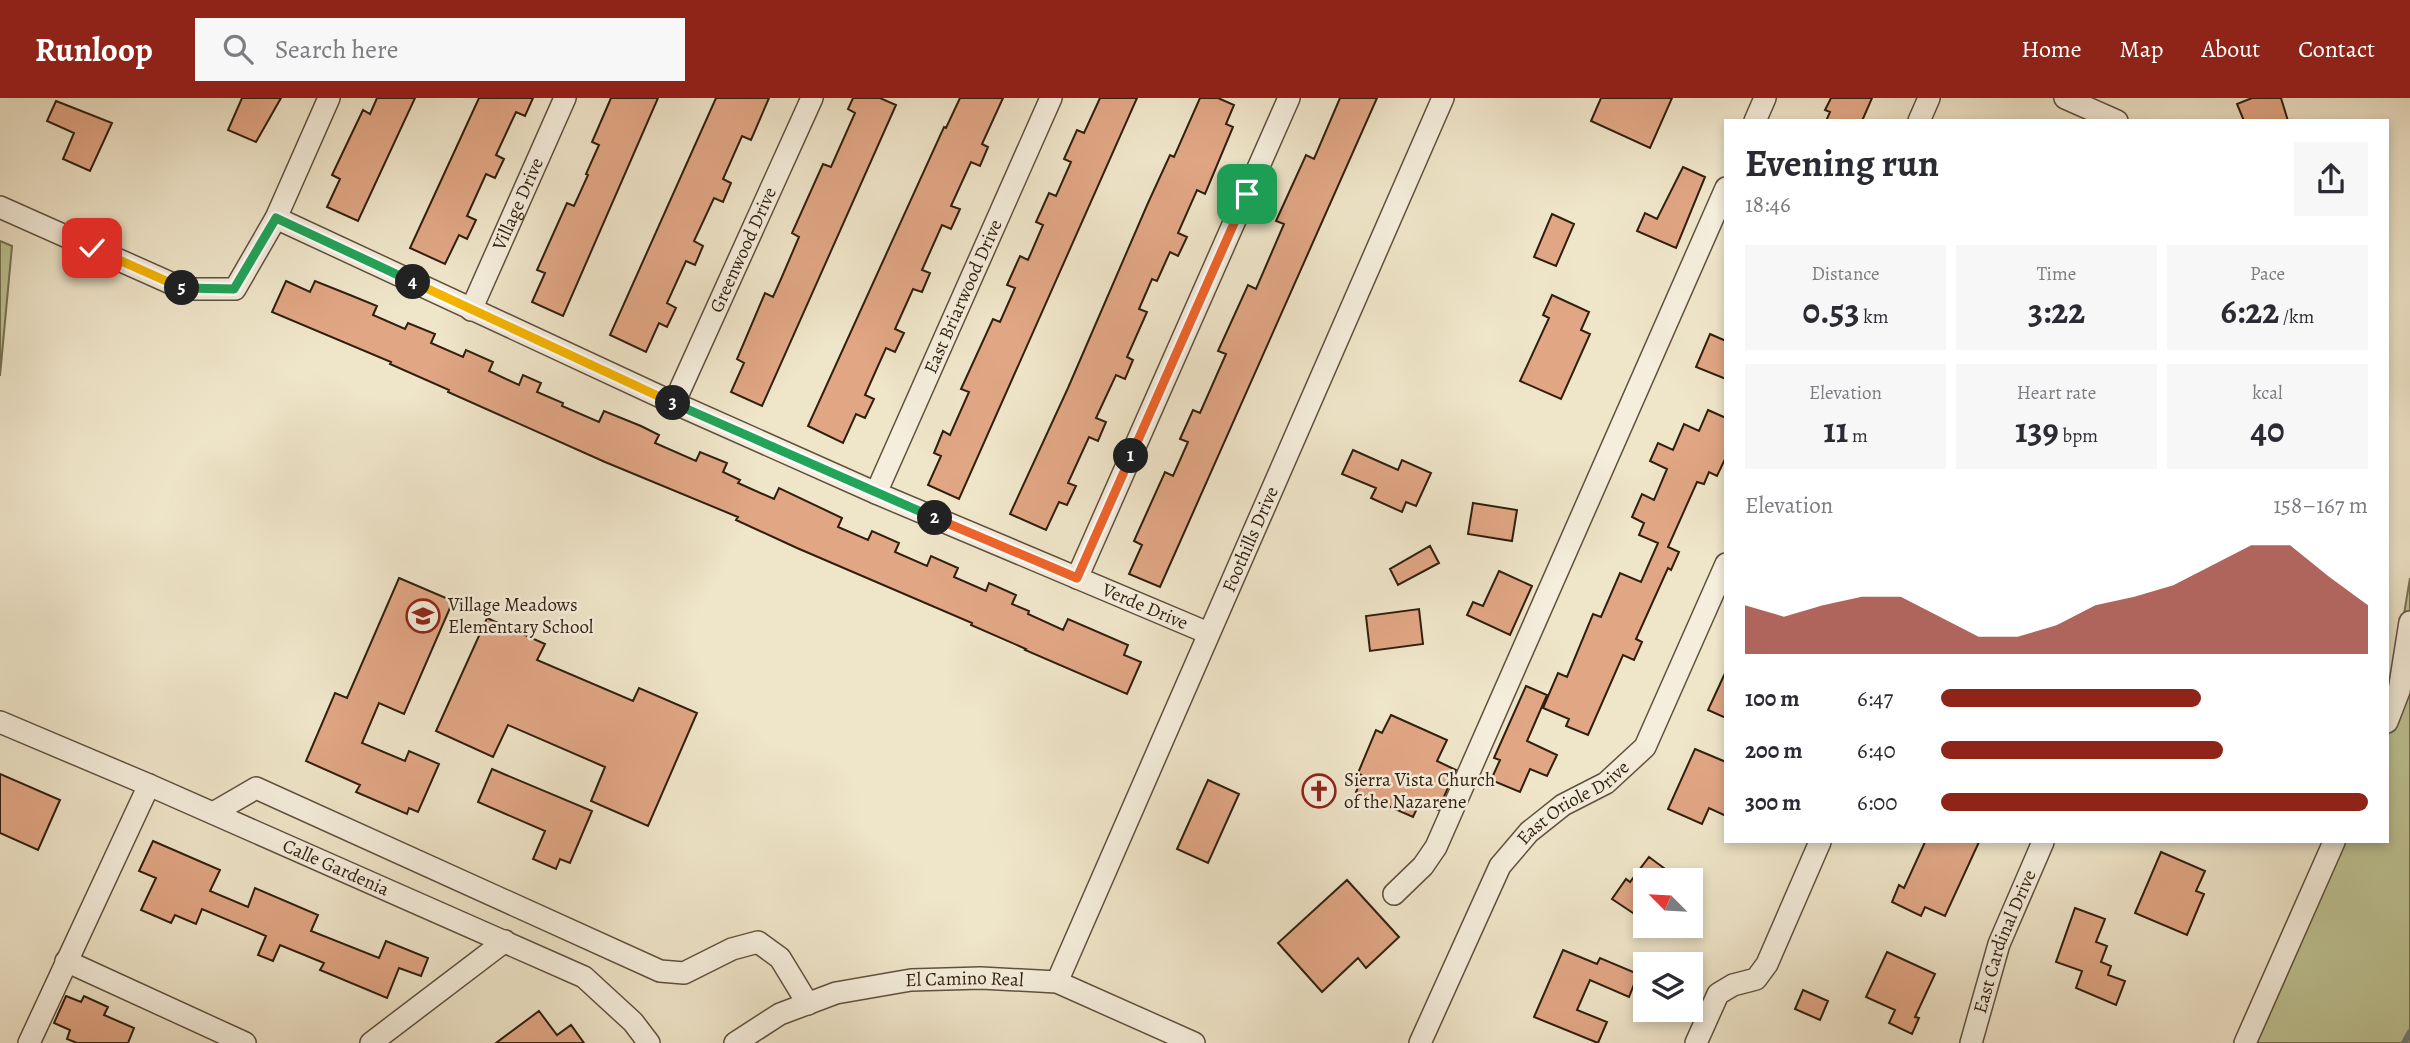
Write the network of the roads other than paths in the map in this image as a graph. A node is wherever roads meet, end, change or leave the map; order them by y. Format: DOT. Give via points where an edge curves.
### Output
graph roads {
  1 [pos="329,98"];
  2 [pos="565,98"];
  3 [pos="812,98"];
  4 [pos="1051,98"];
  5 [pos="1289,98"];
  6 [pos="1443,98"];
  7 [pos="1765,98"];
  8 [pos="1929,98"];
  9 [pos="2065,98"];
  10 [pos="1756,119"];
  11 [pos="1920,119"];
  12 [pos="2112,119"];
  13 [pos="1724,193"];
  14 [pos="0,208"];
  15 [pos="276,218"];
  16 [pos="471,310"];
  17 [pos="674,403"];
  18 [pos="876,493"];
  19 [pos="1724,569"];
  20 [pos="1077,578"];
  21 [pos="2410,622"];
  22 [pos="1208,633"];
  23 [pos="2389,717"];
  24 [pos="0,722"];
  25 [pos="149,785"];
  26 [pos="214,813"];
  27 [pos="1820,843"];
  28 [pos="2043,843"];
  29 [pos="2334,843"];
  30 [pos="1394,894"];
  31 [pos="505,941"];
  32 [pos="66,961"];
  33 [pos="1057,982"];
  34 [pos="807,1004"];
  35 [pos="29,1043"];
  36 [pos="245,1043"];
  37 [pos="371,1043"];
  38 [pos="649,1043"];
  39 [pos="735,1043"];
  40 [pos="1194,1043"];
  41 [pos="1420,1043"];
  42 [pos="1696,1043"];
  43 [pos="1971,1043"];
  44 [pos="2245,1043"];
  1 -- 15 [label="street"];
  2 -- 16 [label="street, Village Drive"];
  3 -- 17 [label="street, Greenwood Drive"];
  4 -- 18 [label="street, East Briarwood Drive"];
  5 -- 20 [label="street"];
  6 -- 22 [label="street, Foothills Drive"];
  7 -- 10 [label="street"];
  8 -- 11 [label="street"];
  9 -- 12 [label="street"];
  13 -- 30 [label="street" via="1436,847"];
  14 -- 15 [label="street" via="184,289 234,289"];
  15 -- 16 [label="street, Verde Drive"];
  16 -- 17 [label="street, Verde Drive"];
  17 -- 18 [label="street, Verde Drive"];
  18 -- 20 [label="street, Verde Drive"];
  19 -- 41 [label="street, East Oriole Drive" via="1645,747 1606,783 1563,805 1529,832 1500,866"];
  20 -- 22 [label="street, Verde Drive"];
  21 -- 23 [label="street" via="2399,691"];
  22 -- 33 [label="street, Foothills Drive"];
  24 -- 25 [label="street, Calle Gardenia"];
  25 -- 26 [label="street, Calle Gardenia"];
  25 -- 32 [label="street"];
  26 -- 31 [label="street, Calle Gardenia"];
  26 -- 34 [label="street" via="256,788 660,971 684,973 732,949 758,942 780,958"];
  27 -- 42 [label="street" via="1767,964 1756,979 1718,994"];
  28 -- 43 [label="street, East Cardinal Drive" via="1999,944"];
  29 -- 44 [label="street"];
  31 -- 37 [label="street"];
  31 -- 38 [label="street, Calle Gardenia" via="584,978 633,1022"];
  32 -- 35 [label="street"];
  32 -- 36 [label="street"];
  33 -- 34 [label="street, El Camino Real" via="911,980 836,993"];
  33 -- 40 [label="street, El Camino Real"];
  34 -- 39 [label="street, El Camino Real" via="779,1014"];
}
